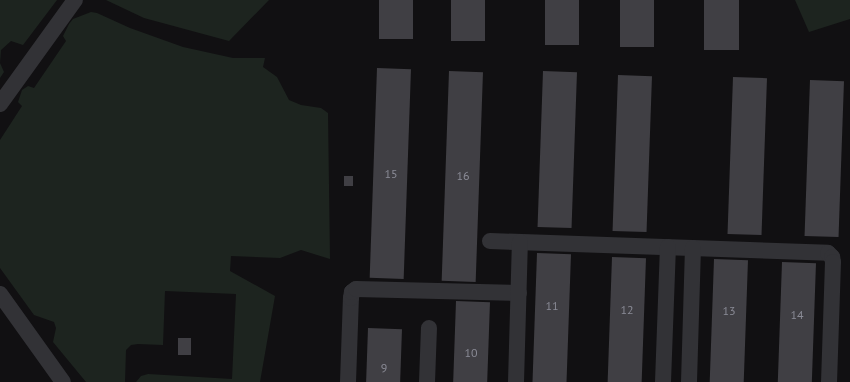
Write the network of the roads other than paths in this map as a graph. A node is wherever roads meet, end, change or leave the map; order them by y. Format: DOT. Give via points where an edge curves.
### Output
graph roads {
  1 [pos="75,0"];
  2 [pos="0,104"];
  3 [pos="490,241"];
  4 [pos="520,242"];
  5 [pos="668,247"];
  6 [pos="693,248"];
  7 [pos="519,293"];
  8 [pos="0,294"];
  9 [pos="429,328"];
  10 [pos="63,382"];
  11 [pos="348,382"];
  12 [pos="427,382"];
  13 [pos="516,382"];
  14 [pos="663,382"];
  15 [pos="689,382"];
  16 [pos="829,382"];
  1 -- 2 [label="street"];
  3 -- 4 [label="street"];
  4 -- 5 [label="street"];
  4 -- 7 [label="street"];
  5 -- 6 [label="street"];
  5 -- 14 [label="street"];
  6 -- 15 [label="street"];
  6 -- 16 [label="street" via="821,252 832,257"];
  7 -- 11 [label="street" via="356,289 350,298"];
  7 -- 13 [label="street"];
  8 -- 10 [label="street"];
  9 -- 12 [label="street"];
}
